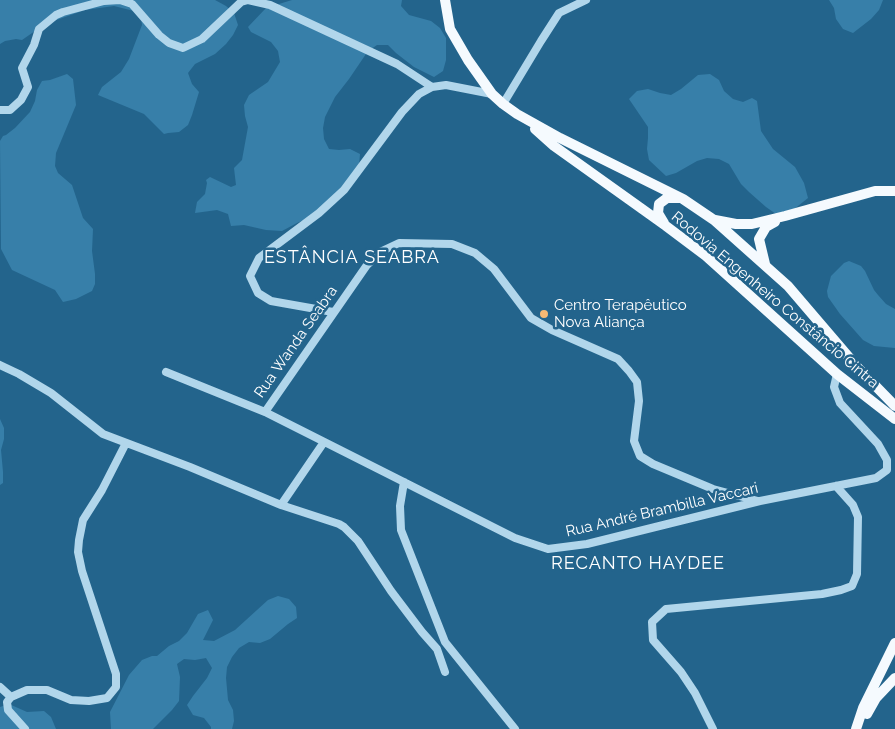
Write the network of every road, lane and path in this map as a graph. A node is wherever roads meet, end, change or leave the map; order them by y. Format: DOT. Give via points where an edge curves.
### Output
graph roads {
  1 [pos="445,0"];
  2 [pos="586,0"];
  3 [pos="432,87"];
  4 [pos="492,94"];
  5 [pos="503,104"];
  6 [pos="0,110"];
  7 [pos="517,114"];
  8 [pos="895,191"];
  9 [pos="683,199"];
  10 [pos="785,216"];
  11 [pos="714,220"];
  12 [pos="666,226"];
  13 [pos="766,266"];
  14 [pos="333,312"];
  15 [pos="0,365"];
  16 [pos="166,372"];
  17 [pos="838,374"];
  18 [pos="895,406"];
  19 [pos="265,412"];
  20 [pos="895,419"];
  21 [pos="324,442"];
  22 [pos="126,443"];
  23 [pos="404,482"];
  24 [pos="836,486"];
  25 [pos="760,501"];
  26 [pos="280,505"];
  27 [pos="895,643"];
  28 [pos="445,672"];
  29 [pos="895,678"];
  30 [pos="0,687"];
  31 [pos="11,697"];
  32 [pos="25,729"];
  33 [pos="515,729"];
  34 [pos="713,729"];
  1 -- 4 [label="main road, Rodovia Engenheiro Constâncio Cintra" via="450,29"];
  2 -- 5 [label="street" via="559,13"];
  3 -- 4 [label="street" via="446,85"];
  3 -- 6 [label="street" via="397,64 270,5 248,0 241,2 202,39 183,48 169,44 132,4 120,0 63,12 39,29 22,68 28,87 10,110"];
  3 -- 14 [label="street" via="419,94 402,112 344,190 319,214 259,258 250,276 258,293 271,301"];
  4 -- 5 [label="main road, Rodovia Engenheiro Constâncio Cintra"];
  5 -- 7 [label="main road, Rodovia Engenheiro Constâncio Cintra"];
  7 -- 9 [label="main road, Rodovia Engenheiro Constâncio Cintra"];
  7 -- 12 [label="main road, Rodovia Engenheiro Constâncio Cintra" via="554,146"];
  8 -- 10 [label="main road" via="875,191"];
  9 -- 11 [label="main road, Rodovia Engenheiro Constâncio Cintra"];
  9 -- 12 [label="main road" via="667,198 659,204 658,213"];
  10 -- 11 [label="main road" via="752,224"];
  10 -- 13 [label="main road" via="766,227 759,239"];
  11 -- 13 [label="main road, Rodovia Engenheiro Constâncio Cintra"];
  12 -- 17 [label="main road, Rodovia Engenheiro Constâncio Cintra" via="706,256"];
  13 -- 18 [label="main road, Rodovia Engenheiro Constâncio Cintra" via="788,286"];
  14 -- 19 [label="street, Rua Wanda Seabra"];
  14 -- 25 [label="street, Rua Wanda Seabra" via="367,265 382,251 399,243 452,244 475,253 494,269 530,318 618,359 629,371 637,382 639,401 634,441 640,456 713,489"];
  15 -- 22 [label="street" via="51,393 103,434"];
  16 -- 19 [label="street, Rua André Brambilla Vaccari"];
  17 -- 20 [label="main road, Rodovia Engenheiro Constâncio Cintra"];
  17 -- 24 [label="street, Rua André Brambilla Vaccari" via="834,387 840,403 878,444 887,460 887,470 876,478"];
  19 -- 21 [label="street, Rua André Brambilla Vaccari"];
  21 -- 23 [label="street, Rua André Brambilla Vaccari"];
  21 -- 26 [label="street"];
  22 -- 26 [label="street"];
  22 -- 31 [label="street" via="83,520 78,552 116,674 116,687 107,698 89,701 71,700 47,690 27,690"];
  23 -- 25 [label="street, Rua André Brambilla Vaccari" via="514,538 548,549 587,544"];
  23 -- 33 [label="street" via="401,530 445,642"];
  24 -- 25 [label="street, Rua André Brambilla Vaccari"];
  24 -- 34 [label="street" via="853,505 858,517 856,574 852,586 822,594 666,609 652,622 653,640 681,672"];
  26 -- 28 [label="street" via="339,524 358,540 391,591 437,649"];
  27 -- 29 [label="main road" via="856,729 876,698"];
  30 -- 31 [label="street"];
  31 -- 32 [label="street" via="7,702 8,710"];
}
